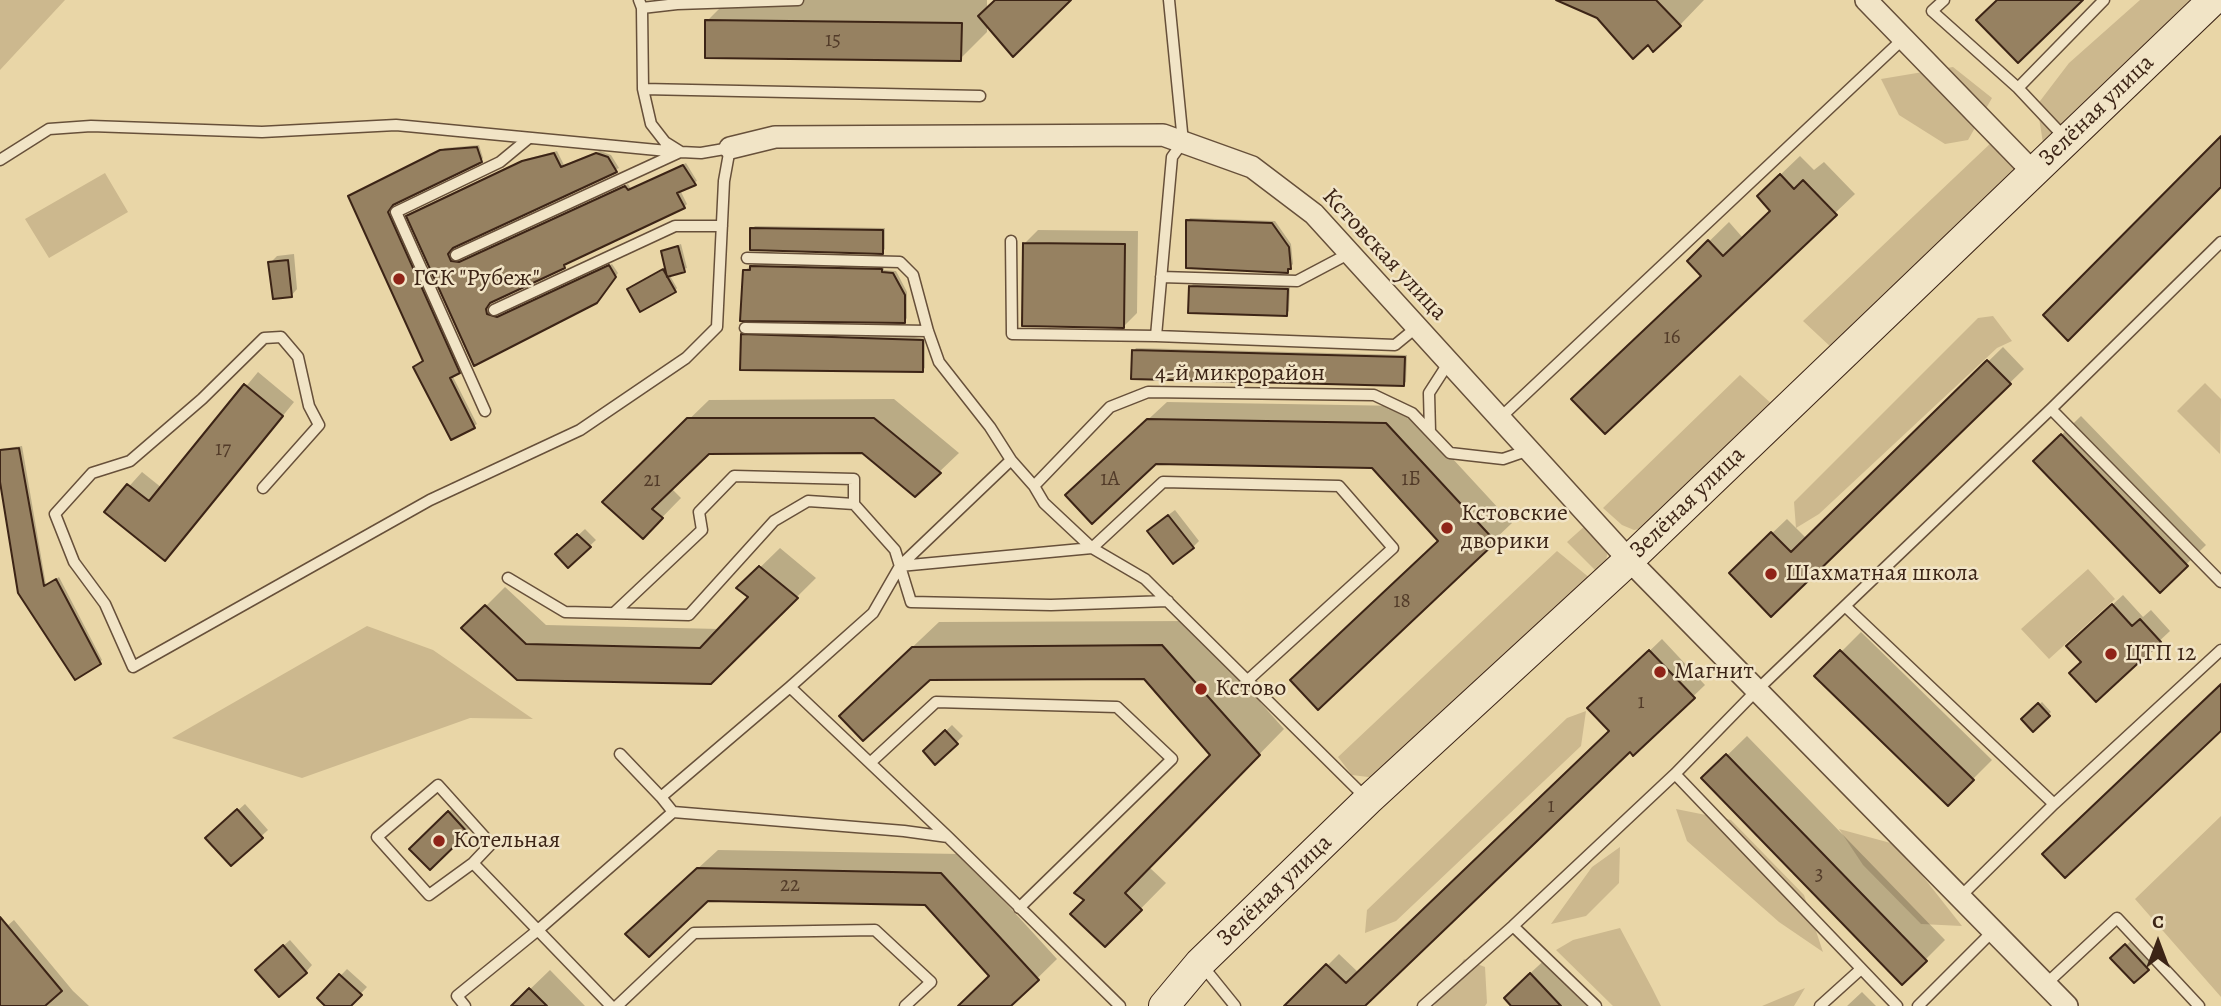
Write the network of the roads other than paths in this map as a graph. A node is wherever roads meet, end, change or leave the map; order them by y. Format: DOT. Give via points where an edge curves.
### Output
graph roads {
  1 [pos="798,0"];
  2 [pos="1169,0"];
  3 [pos="1866,0"];
  4 [pos="1944,0"];
  5 [pos="2104,0"];
  6 [pos="2213,0"];
  7 [pos="640,4"];
  8 [pos="2221,9"];
  9 [pos="1903,38"];
  10 [pos="2018,88"];
  11 [pos="643,89"];
  12 [pos="980,96"];
  13 [pos="529,138"];
  14 [pos="2067,139"];
  15 [pos="1183,142"];
  16 [pos="730,148"];
  17 [pos="681,152"];
  18 [pos="0,160"];
  19 [pos="2033,172"];
  20 [pos="722,226"];
  21 [pos="1011,242"];
  22 [pos="2221,242"];
  23 [pos="1350,253"];
  24 [pos="456,255"];
  25 [pos="747,258"];
  26 [pos="1161,276"];
  27 [pos="494,310"];
  28 [pos="1418,327"];
  29 [pos="745,328"];
  30 [pos="928,331"];
  31 [pos="1156,336"];
  32 [pos="1449,362"];
  33 [pos="2051,408"];
  34 [pos="485,411"];
  35 [pos="1500,418"];
  36 [pos="1430,432"];
  37 [pos="1530,450"];
  38 [pos="1011,460"];
  39 [pos="1034,486"];
  40 [pos="263,488"];
  41 [pos="854,504"];
  42 [pos="1092,548"];
  43 [pos="1629,560"];
  44 [pos="900,566"];
  45 [pos="508,578"];
  46 [pos="2221,582"];
  47 [pos="1168,601"];
  48 [pos="1845,606"];
  49 [pos="614,613"];
  50 [pos="2221,650"];
  51 [pos="1248,680"];
  52 [pos="790,687"];
  53 [pos="1758,690"];
  54 [pos="620,754"];
  55 [pos="870,763"];
  56 [pos="1675,774"];
  57 [pos="661,797"];
  58 [pos="1368,800"];
  59 [pos="2054,804"];
  60 [pos="673,812"];
  61 [pos="948,837"];
  62 [pos="473,863"];
  63 [pos="1961,896"];
  64 [pos="1019,908"];
  65 [pos="1513,926"];
  66 [pos="538,930"];
  67 [pos="1994,930"];
  68 [pos="1200,963"];
  69 [pos="1861,969"];
  70 [pos="2046,984"];
  71 [pos="466,1006"];
  72 [pos="611,1006"];
  73 [pos="617,1006"];
  74 [pos="905,1006"];
  75 [pos="1120,1006"];
  76 [pos="1164,1006"];
  77 [pos="1235,1006"];
  78 [pos="1423,1006"];
  79 [pos="1596,1006"];
  80 [pos="1820,1006"];
  81 [pos="1897,1006"];
  82 [pos="1918,1006"];
  83 [pos="2067,1006"];
  84 [pos="2199,1006"];
  1 -- 7 [label="lane"];
  2 -- 15 [label="lane"];
  3 -- 9 [label="street"];
  4 -- 10 [label="lane" via="1932,11"];
  5 -- 10 [label="lane"];
  6 -- 8 [label="street"];
  6 -- 14 [label="main road, Зелёная улица"];
  7 -- 11 [label="lane"];
  9 -- 19 [label="street"];
  9 -- 35 [label="lane"];
  10 -- 14 [label="lane"];
  11 -- 12 [label="lane"];
  11 -- 17 [label="lane" via="651,124 665,142"];
  13 -- 17 [label="lane"];
  13 -- 18 [label="lane" via="396,125 262,132 91,126 49,129"];
  13 -- 34 [label="lane" via="500,162 396,212"];
  14 -- 19 [label="main road, Зелёная улица"];
  15 -- 16 [label="street, Кстовская улица" via="1163,135 775,136"];
  15 -- 23 [label="street, Кстовская улица" via="1252,167 1314,214"];
  15 -- 26 [label="lane" via="1172,157"];
  16 -- 17 [label="lane"];
  16 -- 20 [label="lane"];
  17 -- 24 [label="lane"];
  19 -- 43 [label="main road, Зелёная улица"];
  20 -- 27 [label="lane" via="675,226"];
  20 -- 40 [label="lane" via="717,327 686,358 580,430 430,500 134,667 104,604 74,562 55,514 92,473 130,461 264,338 281,337 298,357 309,406 319,425"];
  21 -- 31 [label="lane" via="1012,334"];
  22 -- 33 [label="lane"];
  23 -- 26 [label="lane" via="1297,281"];
  23 -- 28 [label="street, Кстовская улица"];
  25 -- 30 [label="lane" via="900,262 913,275"];
  26 -- 31 [label="lane"];
  28 -- 31 [label="lane" via="1395,345"];
  28 -- 32 [label="street, Кстовская улица"];
  29 -- 30 [label="lane"];
  30 -- 38 [label="lane" via="939,362"];
  32 -- 35 [label="street, Кстовская улица"];
  32 -- 36 [label="lane" via="1429,393"];
  33 -- 46 [label="lane"];
  33 -- 48 [label="lane"];
  35 -- 37 [label="street, Кстовская улица"];
  36 -- 37 [label="lane, 4-й микрорайон" via="1450,453 1503,459"];
  36 -- 39 [label="lane, 4-й микрорайон" via="1412,413 1374,395 1148,392 1110,407"];
  37 -- 43 [label="street, Кстовская улица"];
  38 -- 39 [label="lane"];
  38 -- 44 [label="lane"];
  39 -- 42 [label="lane" via="1044,503"];
  41 -- 44 [label="lane" via="895,550"];
  41 -- 49 [label="lane" via="808,502 774,521 689,615"];
  41 -- 49 [label="lane" via="854,479 734,476 699,512 702,530"];
  42 -- 44 [label="lane"];
  42 -- 47 [label="lane" via="1145,579"];
  42 -- 51 [label="lane" via="1163,482 1339,486 1394,548"];
  43 -- 53 [label="street, Кстовская улица"];
  43 -- 58 [label="main road, Зелёная улица"];
  44 -- 47 [label="lane" via="911,602 1051,605"];
  44 -- 52 [label="lane" via="873,613"];
  45 -- 49 [label="lane" via="565,612"];
  47 -- 51 [label="lane"];
  48 -- 53 [label="lane"];
  48 -- 59 [label="lane"];
  50 -- 59 [label="lane"];
  51 -- 58 [label="lane"];
  52 -- 55 [label="lane"];
  52 -- 57 [label="lane"];
  53 -- 56 [label="lane"];
  53 -- 63 [label="street, Кстовская улица"];
  54 -- 57 [label="lane"];
  55 -- 61 [label="lane"];
  55 -- 64 [label="lane" via="936,702 1117,707 1172,759"];
  56 -- 65 [label="lane"];
  56 -- 69 [label="lane"];
  57 -- 60 [label="lane"];
  58 -- 68 [label="main road, Зелёная улица"];
  59 -- 63 [label="lane"];
  60 -- 61 [label="lane"];
  60 -- 66 [label="lane"];
  61 -- 64 [label="lane"];
  62 -- 62 [label="lane" via="491,844 438,785 377,837 429,895"];
  62 -- 66 [label="lane"];
  63 -- 67 [label="street, Кстовская улица"];
  64 -- 75 [label="lane"];
  65 -- 78 [label="lane"];
  65 -- 79 [label="lane"];
  66 -- 71 [label="lane" via="457,996"];
  66 -- 72 [label="lane"];
  67 -- 70 [label="street, Кстовская улица"];
  67 -- 82 [label="lane"];
  68 -- 76 [label="main road, Зелёная улица"];
  68 -- 77 [label="lane"];
  69 -- 80 [label="lane"];
  69 -- 81 [label="lane"];
  70 -- 83 [label="street, Кстовская улица"];
  70 -- 84 [label="lane" via="2117,918"];
  73 -- 74 [label="lane" via="694,933 876,930 931,982"];
}
